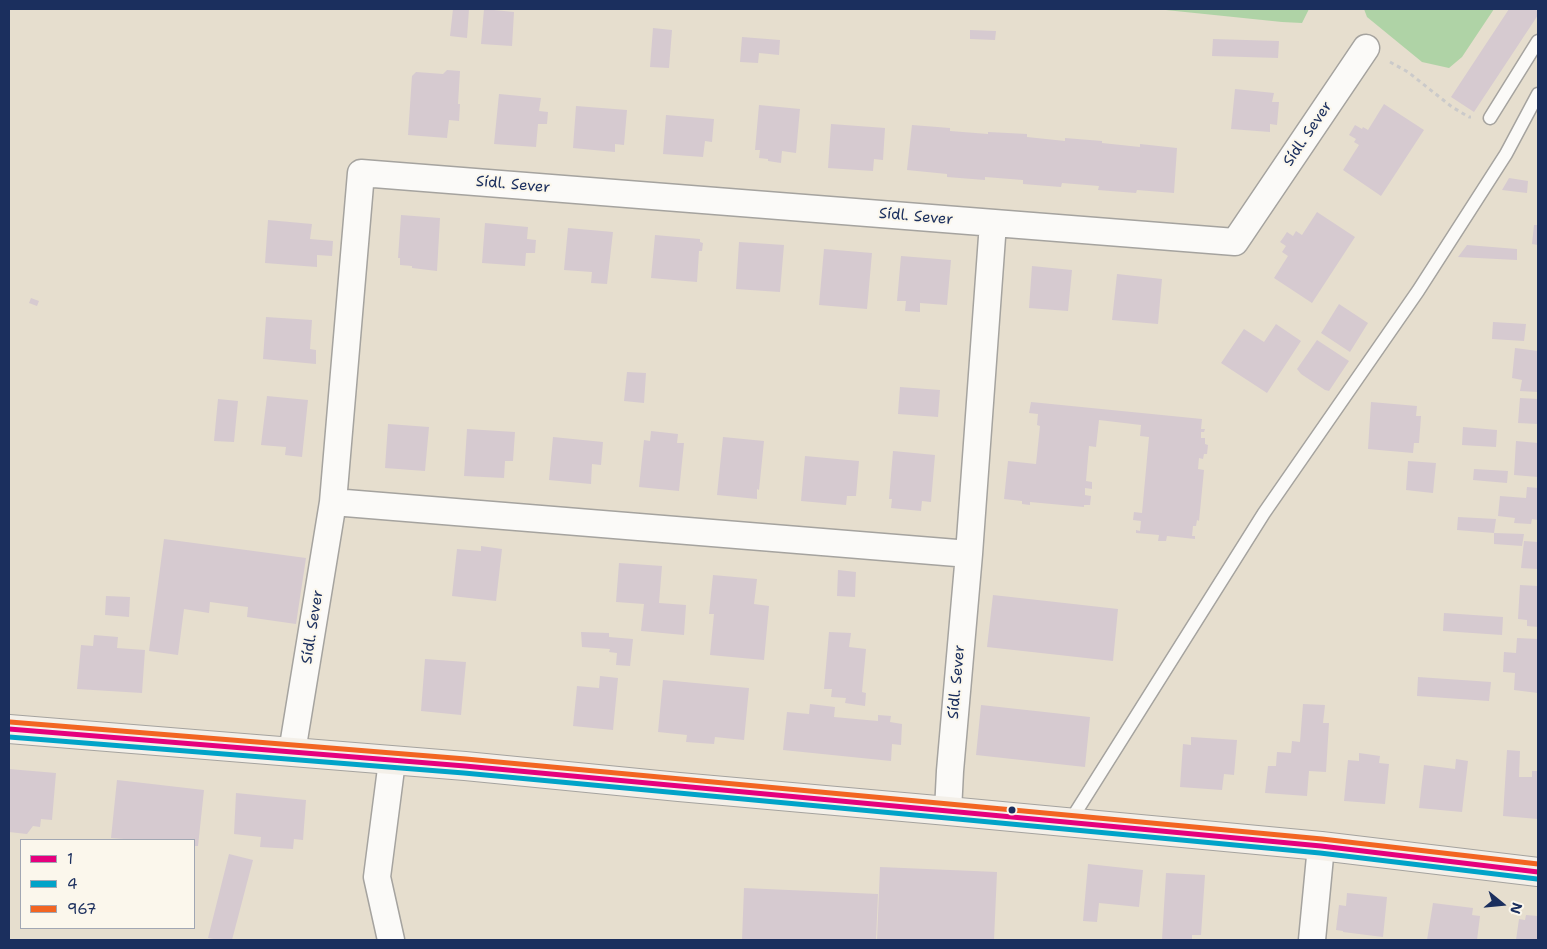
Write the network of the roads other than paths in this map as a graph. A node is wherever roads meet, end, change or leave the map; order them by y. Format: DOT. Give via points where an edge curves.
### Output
graph roads {
  1 [pos="1538,41"];
  2 [pos="1366,48"];
  3 [pos="1538,94"];
  4 [pos="1490,118"];
  5 [pos="993,223"];
  6 [pos="333,502"];
  7 [pos="969,554"];
  8 [pos="9,729"];
  9 [pos="292,752"];
  10 [pos="392,761"];
  11 [pos="948,811"];
  12 [pos="1069,823"];
  13 [pos="1321,846"];
  14 [pos="1538,872"];
  15 [pos="391,940"];
  16 [pos="1312,940"];
  1 -- 4 [label="lane"];
  2 -- 5 [label="street, Sídl. Sever" via="1235,242"];
  3 -- 12 [label="lane" via="1506,154 1418,291 1264,513"];
  5 -- 6 [label="street, Sídl. Sever" via="361,173"];
  5 -- 7 [label="street, Sídl. Sever"];
  6 -- 7 [label="street"];
  6 -- 9 [label="street, Sídl. Sever"];
  7 -- 11 [label="street, Sídl. Sever"];
  8 -- 9 [label="street"];
  9 -- 10 [label="street"];
  10 -- 11 [label="street"];
  10 -- 15 [label="street" via="377,877"];
  11 -- 12 [label="street"];
  12 -- 13 [label="street"];
  13 -- 14 [label="street"];
  13 -- 16 [label="street"];
}
